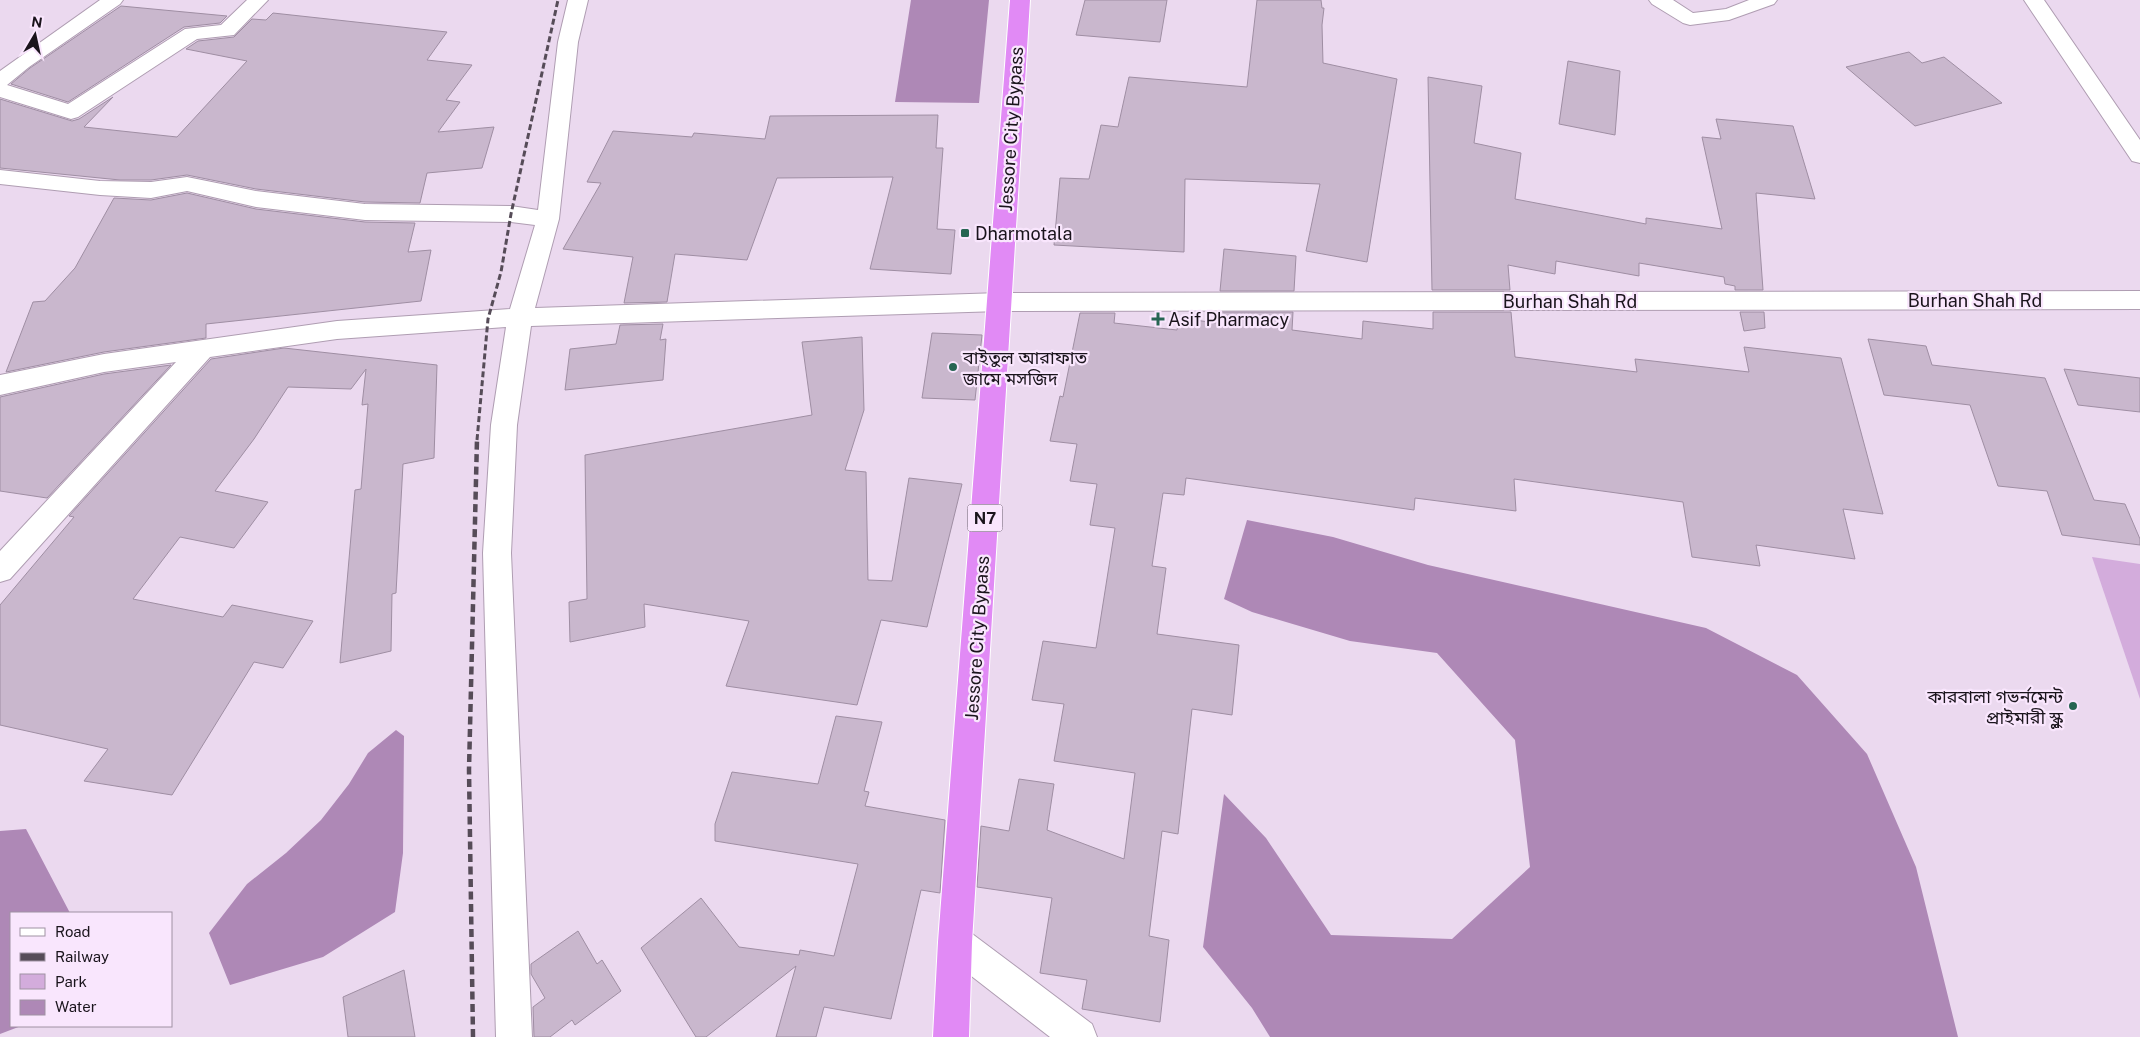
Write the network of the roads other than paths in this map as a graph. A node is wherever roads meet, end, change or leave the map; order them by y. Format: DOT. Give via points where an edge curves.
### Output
graph roads {
  1 [pos="114,0"];
  2 [pos="258,0"];
  3 [pos="578,0"];
  4 [pos="1020,0"];
  5 [pos="1659,0"];
  6 [pos="1767,0"];
  7 [pos="2034,0"];
  8 [pos="0,81"];
  9 [pos="0,90"];
  10 [pos="2140,156"];
  11 [pos="0,177"];
  12 [pos="548,219"];
  13 [pos="2140,300"];
  14 [pos="1000,302"];
  15 [pos="520,318"];
  16 [pos="203,349"];
  17 [pos="0,385"];
  18 [pos="0,570"];
  19 [pos="955,942"];
  20 [pos="514,1037"];
  21 [pos="951,1037"];
  22 [pos="1079,1037"];
  1 -- 8 [label="street"];
  2 -- 9 [label="street" via="227,31 192,33 71,112"];
  3 -- 12 [label="street" via="568,42"];
  4 -- 14 [label="highway, Jessore City Bypass / N7"];
  5 -- 6 [label="street" via="1690,19 1729,14"];
  7 -- 10 [label="street"];
  11 -- 12 [label="street" via="143,190 187,184 256,199 365,212 511,214"];
  12 -- 15 [label="street"];
  13 -- 14 [label="street, Burhan Shah Rd"];
  14 -- 15 [label="street, Burhan Shah Rd"];
  14 -- 19 [label="highway, Jessore City Bypass / N7"];
  15 -- 16 [label="street, Burhan Shah Rd" via="337,330"];
  15 -- 20 [label="street" via="504,425 497,552"];
  16 -- 17 [label="street, Burhan Shah Rd" via="104,363"];
  16 -- 18 [label="street"];
  19 -- 21 [label="highway, Jessore City Bypass / N7"];
  19 -- 22 [label="street"];
}
